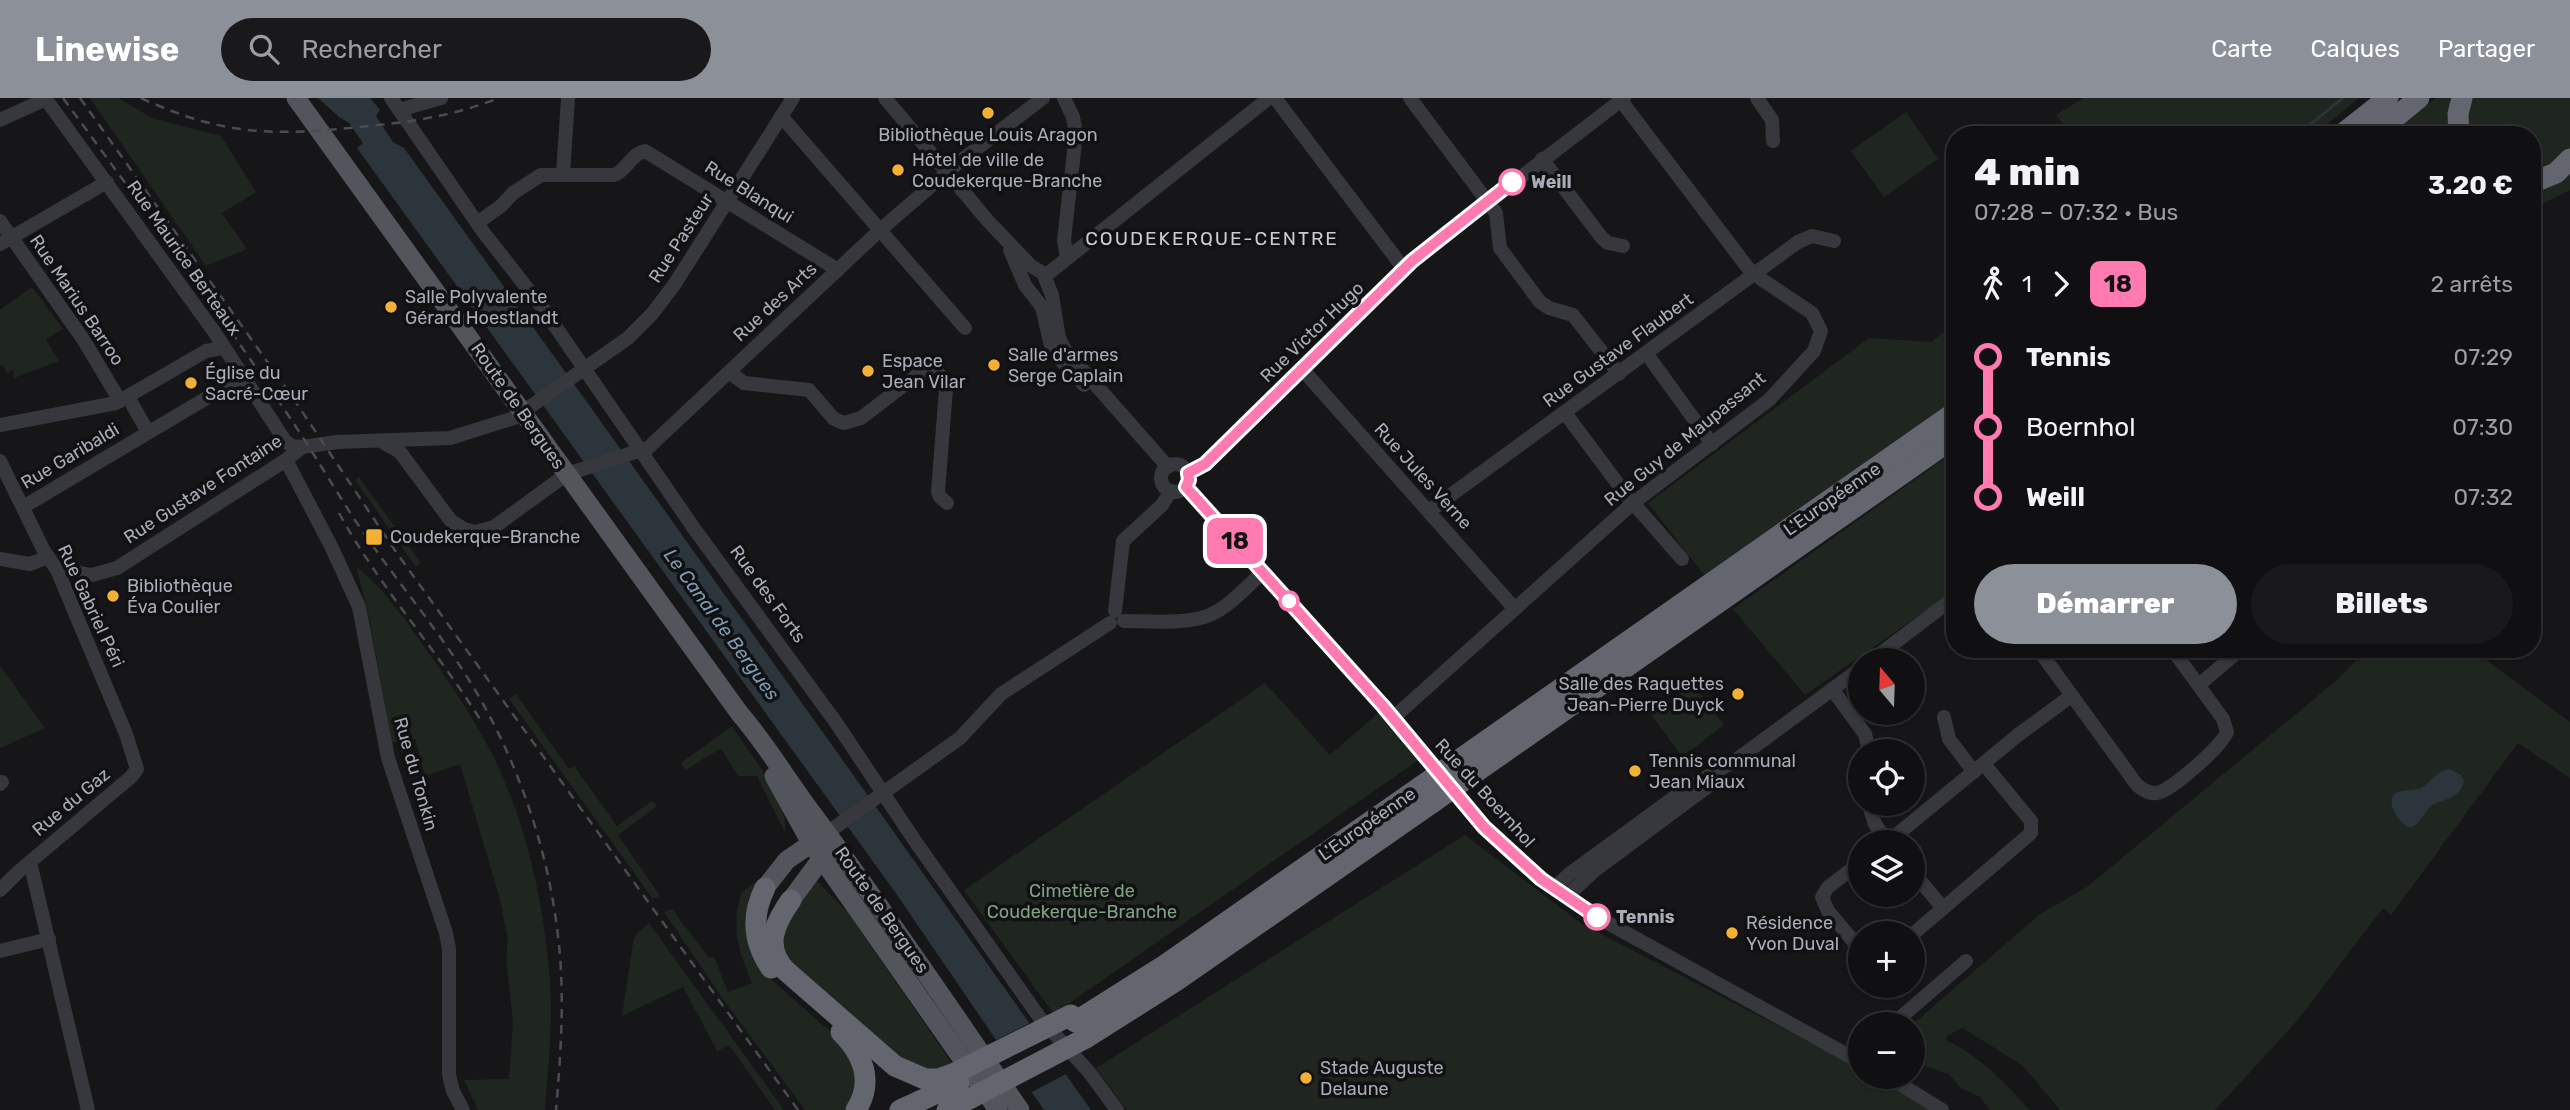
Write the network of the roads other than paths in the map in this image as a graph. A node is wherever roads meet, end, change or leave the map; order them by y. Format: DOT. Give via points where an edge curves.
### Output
graph roads {
  1 [pos="46,98"];
  2 [pos="296,98"];
  3 [pos="441,98"];
  4 [pos="568,98"];
  5 [pos="793,98"];
  6 [pos="874,98"];
  7 [pos="886,98"];
  8 [pos="1043,98"];
  9 [pos="1064,98"];
  10 [pos="1269,98"];
  11 [pos="1275,98"];
  12 [pos="1410,98"];
  13 [pos="1758,98"];
  14 [pos="2388,98"];
  15 [pos="2420,98"];
  16 [pos="2462,98"];
  17 [pos="1625,100"];
  18 [pos="395,104"];
  19 [pos="781,116"];
  20 [pos="0,120"];
  21 [pos="2352,126"];
  22 [pos="2385,126"];
  23 [pos="2459,126"];
  24 [pos="1773,141"];
  25 [pos="2570,159"];
  26 [pos="1544,162"];
  27 [pos="2570,171"];
  28 [pos="946,173"];
  29 [pos="563,174"];
  30 [pos="2541,179"];
  31 [pos="107,183"];
  32 [pos="2541,188"];
  33 [pos="727,201"];
  34 [pos="1489,203"];
  35 [pos="0,221"];
  36 [pos="477,223"];
  37 [pos="880,230"];
  38 [pos="6,241"];
  39 [pos="1834,241"];
  40 [pos="1623,246"];
  41 [pos="1067,258"];
  42 [pos="1404,269"];
  43 [pos="838,270"];
  44 [pos="1755,274"];
  45 [pos="1036,279"];
  46 [pos="965,328"];
  47 [pos="223,348"];
  48 [pos="1646,353"];
  49 [pos="1302,369"];
  50 [pos="580,373"];
  51 [pos="729,373"];
  52 [pos="1619,374"];
  53 [pos="242,377"];
  54 [pos="124,399"];
  55 [pos="529,409"];
  56 [pos="1565,412"];
  57 [pos="1946,419"];
  58 [pos="0,425"];
  59 [pos="142,436"];
  60 [pos="415,439"];
  61 [pos="378,440"];
  62 [pos="1946,443"];
  63 [pos="1712,444"];
  64 [pos="287,454"];
  65 [pos="634,454"];
  66 [pos="0,460"];
  67 [pos="410,464"];
  68 [pos="1168,467"];
  69 [pos="576,472"];
  70 [pos="1187,480"];
  71 [pos="1171,491"];
  72 [pos="947,503"];
  73 [pos="1633,503"];
  74 [pos="23,507"];
  75 [pos="1429,511"];
  76 [pos="48,557"];
  77 [pos="0,559"];
  78 [pos="1682,559"];
  79 [pos="57,570"];
  80 [pos="1263,572"];
  81 [pos="1946,604"];
  82 [pos="1946,607"];
  83 [pos="1515,609"];
  84 [pos="1931,616"];
  85 [pos="1117,618"];
  86 [pos="1888,648"];
  87 [pos="2044,658"];
  88 [pos="2179,658"];
  89 [pos="2230,658"];
  90 [pos="1848,677"];
  91 [pos="2199,685"];
  92 [pos="1832,689"];
  93 [pos="2071,696"];
  94 [pos="1944,717"];
  95 [pos="1393,718"];
  96 [pos="1867,739"];
  97 [pos="1470,764"];
  98 [pos="1979,768"];
  99 [pos="136,772"];
  100 [pos="1426,795"];
  101 [pos="879,797"];
  102 [pos="1903,830"];
  103 [pos="825,840"];
  104 [pos="30,862"];
  105 [pos="1848,872"];
  106 [pos="2,885"];
  107 [pos="1925,886"];
  108 [pos="765,888"];
  109 [pos="1560,893"];
  110 [pos="791,900"];
  111 [pos="1943,908"];
  112 [pos="1925,924"];
  113 [pos="1848,935"];
  114 [pos="49,939"];
  115 [pos="0,951"];
  116 [pos="1966,961"];
  117 [pos="1907,1012"];
  118 [pos="1081,1031"];
  119 [pos="1848,1052"];
  120 [pos="1908,1089"];
  121 [pos="972,1097"];
  122 [pos="88,1110"];
  123 [pos="463,1110"];
  124 [pos="856,1110"];
  125 [pos="900,1110"];
  126 [pos="947,1110"];
  127 [pos="1020,1110"];
  128 [pos="1117,1110"];
  129 [pos="1942,1110"];
  1 -- 20 [label="street"];
  1 -- 31 [label="street, Rue Maurice Berteaux"];
  2 -- 55 [label="main road, Route de Bergues"];
  3 -- 18 [label="street"];
  4 -- 29 [label="street"];
  5 -- 19 [label="street, Rue Pasteur"];
  6 -- 28 [label="street" via="931,164"];
  7 -- 28 [label="street"];
  8 -- 28 [label="street, Rue des Arts"];
  9 -- 41 [label="street" via="1076,134 1064,240"];
  10 -- 41 [label="street"];
  11 -- 42 [label="street"];
  12 -- 34 [label="street"];
  13 -- 24 [label="street" via="1772,120"];
  14 -- 21 [label="highway"];
  15 -- 22 [label="highway"];
  16 -- 23 [label="highway"];
  17 -- 26 [label="street, Rue Victor Hugo" via="1604,121"];
  17 -- 44 [label="street, Rue Guy de Maupassant"];
  18 -- 36 [label="street, Rue des Forts"];
  19 -- 33 [label="street, Rue Pasteur"];
  19 -- 37 [label="street"];
  25 -- 30 [label="highway"];
  26 -- 34 [label="street, Rue Victor Hugo"];
  26 -- 40 [label="street" via="1602,239"];
  27 -- 32 [label="highway"];
  28 -- 37 [label="street, Rue des Arts"];
  28 -- 45 [label="street"];
  29 -- 33 [label="street, Rue Blanqui" via="614,175 645,151"];
  29 -- 36 [label="street" via="538,176"];
  31 -- 38 [label="street"];
  31 -- 47 [label="street, Rue Maurice Berteaux"];
  33 -- 43 [label="street, Rue Blanqui"];
  33 -- 50 [label="street, Rue Pasteur" via="652,314"];
  34 -- 42 [label="street, Rue Victor Hugo"];
  34 -- 52 [label="street" via="1498,218 1500,247 1540,302 1573,315"];
  35 -- 38 [label="street, Rue Marius Barroo"];
  36 -- 50 [label="street, Rue des Forts" via="537,301"];
  37 -- 43 [label="street, Rue des Arts"];
  37 -- 46 [label="street"];
  38 -- 54 [label="street, Rue Marius Barroo"];
  39 -- 44 [label="street, Rue Gustave Flaubert" via="1808,237"];
  41 -- 45 [label="street"];
  42 -- 49 [label="street, Rue Victor Hugo"];
  43 -- 51 [label="street, Rue des Arts"];
  44 -- 48 [label="street, Rue Gustave Flaubert"];
  44 -- 63 [label="street, Rue Guy de Maupassant" via="1809,310 1819,323 1820,340 1769,400"];
  45 -- 68 [label="street" via="1052,299 1061,344"];
  47 -- 53 [label="street, Rue Maurice Berteaux"];
  47 -- 54 [label="street" via="206,351"];
  48 -- 52 [label="street, Rue Gustave Flaubert"];
  48 -- 63 [label="street"];
  49 -- 70 [label="street, Rue Victor Hugo"];
  49 -- 75 [label="street, Rue Jules Verne"];
  50 -- 55 [label="street, Rue Pasteur"];
  50 -- 65 [label="street, Rue des Forts"];
  51 -- 65 [label="street, Rue des Arts" via="651,446"];
  51 -- 72 [label="street" via="747,384 809,390 839,422 848,423 918,374 934,372 943,377 938,492"];
  52 -- 56 [label="street, Rue Gustave Flaubert"];
  53 -- 59 [label="street, Rue Garibaldi"];
  53 -- 64 [label="street, Rue Maurice Berteaux"];
  54 -- 58 [label="street"];
  54 -- 59 [label="street, Rue Marius Barroo"];
  55 -- 60 [label="street, Rue Gustave Fontaine" via="456,437"];
  55 -- 69 [label="main road, Route de Bergues"];
  56 -- 73 [label="street"];
  56 -- 75 [label="street, Rue Gustave Flaubert"];
  57 -- 97 [label="highway, L'Européenne"];
  59 -- 74 [label="street, Rue Garibaldi"];
  60 -- 61 [label="street, Rue Gustave Fontaine"];
  60 -- 67 [label="street" via="407,447"];
  61 -- 64 [label="street, Rue Gustave Fontaine" via="302,447"];
  61 -- 67 [label="street" via="395,447"];
  62 -- 97 [label="highway, L'Européenne"];
  63 -- 73 [label="street, Rue Guy de Maupassant"];
  64 -- 79 [label="street, Rue Gustave Fontaine" via="110,571 87,575"];
  64 -- 123 [label="street, Rue du Tonkin" via="359,607 388,758 447,938 449,1075"];
  65 -- 69 [label="street"];
  65 -- 101 [label="street, Rue des Forts" via="837,724"];
  66 -- 74 [label="street, Rue Gabriel Péri"];
  67 -- 69 [label="street" via="451,521 471,531 497,525"];
  68 -- 70 [label="street" via="1180,465"];
  68 -- 71 [label="street" via="1162,480"];
  69 -- 103 [label="main road, Route de Bergues"];
  70 -- 71 [label="street" via="1179,491"];
  70 -- 80 [label="street, Rue du Boernhol"];
  71 -- 85 [label="street" via="1123,541"];
  73 -- 78 [label="street"];
  73 -- 83 [label="street, Rue Guy de Maupassant"];
  74 -- 76 [label="street, Rue Gabriel Péri"];
  75 -- 83 [label="street, Rue Jules Verne"];
  76 -- 77 [label="street" via="30,564"];
  76 -- 79 [label="street, Rue Gabriel Péri"];
  79 -- 99 [label="street, Rue Gabriel Péri" via="126,734"];
  80 -- 85 [label="street" via="1207,616"];
  80 -- 95 [label="street, Rue du Boernhol"];
  81 -- 84 [label="street"];
  82 -- 84 [label="street"];
  83 -- 95 [label="street, Rue Guy de Maupassant"];
  84 -- 86 [label="street"];
  85 -- 101 [label="street" via="999,696 960,738"];
  87 -- 93 [label="street"];
  88 -- 91 [label="street"];
  89 -- 91 [label="street"];
  90 -- 92 [label="street"];
  91 -- 93 [label="street" via="2227,729 2221,743 2195,766 2165,790 2153,793 2137,785"];
  92 -- 96 [label="street"];
  92 -- 109 [label="street" via="1568,875"];
  93 -- 98 [label="street"];
  94 -- 98 [label="street" via="1949,739"];
  95 -- 109 [label="street, Rue du Boernhol" via="1484,827"];
  97 -- 100 [label="highway, L'Européenne, bridge"];
  98 -- 102 [label="street"];
  98 -- 111 [label="street" via="2028,817 2032,827 2026,838"];
  99 -- 104 [label="street, Rue du Gaz"];
  100 -- 118 [label="highway, L'Européenne" via="1122,993"];
  100 -- 118 [label="highway, L'Européenne" via="1251,930 1150,999"];
  101 -- 103 [label="street"];
  101 -- 128 [label="street, Rue des Forts" via="1040,1017"];
  103 -- 108 [label="main road" via="785,862"];
  103 -- 110 [label="main road"];
  103 -- 121 [label="main road, Route de Bergues"];
  103 -- 127 [label="main road, Route de Bergues"];
  104 -- 106 [label="street, Rue du Gaz"];
  104 -- 114 [label="street"];
  105 -- 113 [label="street" via="1822,894 1826,908"];
  107 -- 111 [label="street"];
  108 -- 124 [label="highway" via="755,919 760,949 776,975 857,1051 866,1080"];
  109 -- 119 [label="street, Rue du Boernhol"];
  110 -- 121 [label="highway" via="773,932 774,949 785,970 895,1066 926,1079 939,1079"];
  111 -- 112 [label="street"];
  114 -- 115 [label="street"];
  114 -- 122 [label="street"];
  116 -- 117 [label="street"];
  118 -- 121 [label="highway, L'Européenne, bridge"];
  118 -- 121 [label="highway, bridge"];
  120 -- 129 [label="street"];
  121 -- 125 [label="highway, L'Européenne"];
  121 -- 126 [label="highway, L'Européenne"];
}
